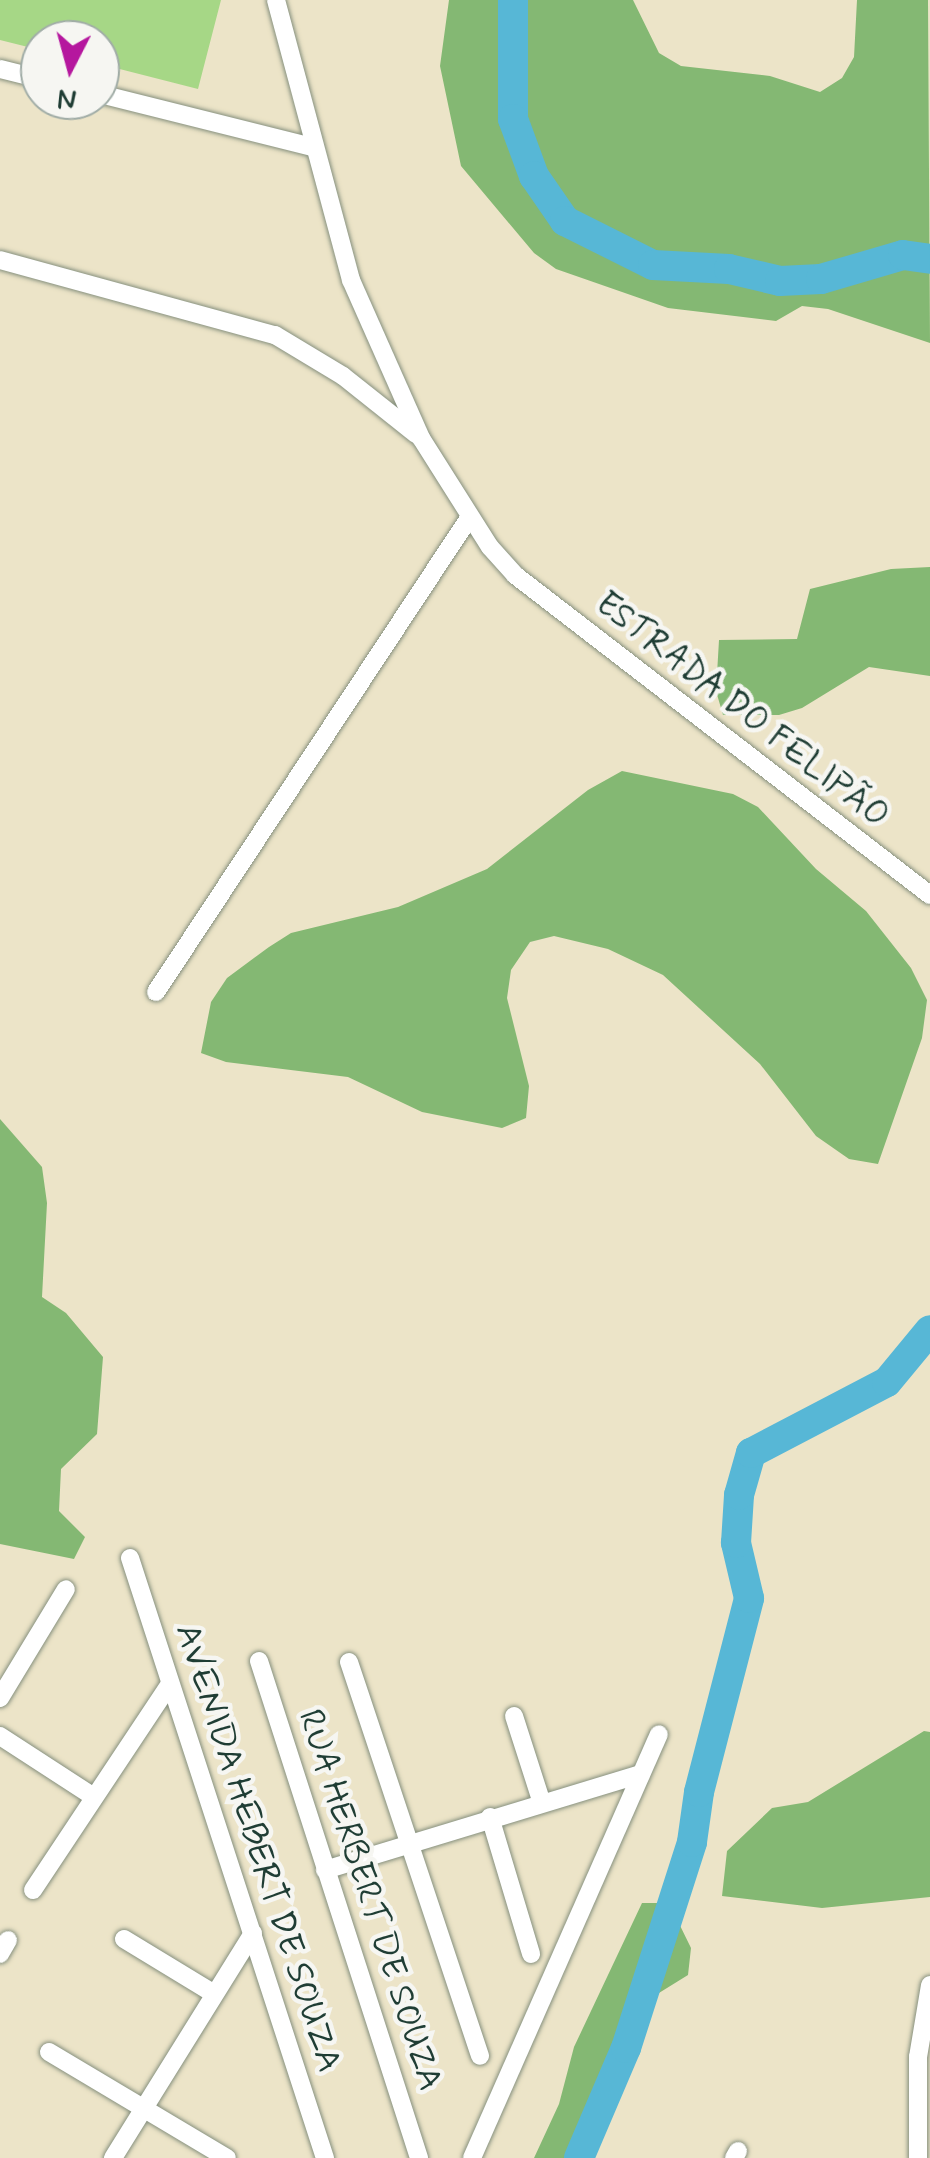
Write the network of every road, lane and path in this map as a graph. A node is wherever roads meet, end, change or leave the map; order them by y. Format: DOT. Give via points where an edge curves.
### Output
graph roads {
  1 [pos="276,0"];
  2 [pos="120,99"];
  3 [pos="313,147"];
  4 [pos="0,260"];
  5 [pos="421,438"];
  6 [pos="469,518"];
  7 [pos="930,895"];
  8 [pos="156,992"];
  9 [pos="130,1558"];
  10 [pos="66,1589"];
  11 [pos="259,1661"];
  12 [pos="349,1662"];
  13 [pos="170,1684"];
  14 [pos="0,1698"];
  15 [pos="514,1716"];
  16 [pos="658,1734"];
  17 [pos="0,1736"];
  18 [pos="641,1774"];
  19 [pos="94,1797"];
  20 [pos="542,1803"];
  21 [pos="490,1817"];
  22 [pos="404,1841"];
  23 [pos="325,1870"];
  24 [pos="33,1890"];
  25 [pos="253,1933"];
  26 [pos="124,1939"];
  27 [pos="531,1954"];
  28 [pos="930,1985"];
  29 [pos="211,1992"];
  30 [pos="49,2052"];
  31 [pos="480,2056"];
  32 [pos="147,2107"];
  33 [pos="113,2158"];
  34 [pos="226,2158"];
  35 [pos="325,2158"];
  36 [pos="419,2158"];
  37 [pos="472,2158"];
  38 [pos="918,2158"];
  1 -- 3 [label="street"];
  2 -- 3 [label="street"];
  3 -- 5 [label="street" via="351,280"];
  4 -- 5 [label="street" via="275,335 343,376"];
  5 -- 6 [label="street, ESTRADA DO FELIPÃO"];
  6 -- 7 [label="street, ESTRADA DO FELIPÃO" via="515,576"];
  6 -- 8 [label="street"];
  9 -- 13 [label="street, AVENIDA HEBERT DE SOUZA"];
  10 -- 14 [label="street"];
  11 -- 23 [label="street, RUA HERBERT DE SOUZA"];
  12 -- 22 [label="street"];
  13 -- 19 [label="street"];
  13 -- 25 [label="street, AVENIDA HEBERT DE SOUZA"];
  15 -- 20 [label="street"];
  16 -- 18 [label="street"];
  17 -- 19 [label="street"];
  18 -- 20 [label="street"];
  18 -- 37 [label="street"];
  19 -- 24 [label="street"];
  20 -- 21 [label="street"];
  21 -- 22 [label="street"];
  21 -- 27 [label="street"];
  22 -- 23 [label="street"];
  22 -- 31 [label="street"];
  23 -- 36 [label="street, RUA HERBERT DE SOUZA"];
  25 -- 29 [label="street"];
  25 -- 35 [label="street, AVENIDA HEBERT DE SOUZA"];
  26 -- 29 [label="street"];
  28 -- 38 [label="street" via="918,2057"];
  29 -- 32 [label="street"];
  30 -- 32 [label="street"];
  32 -- 33 [label="street"];
  32 -- 34 [label="street"];
}
